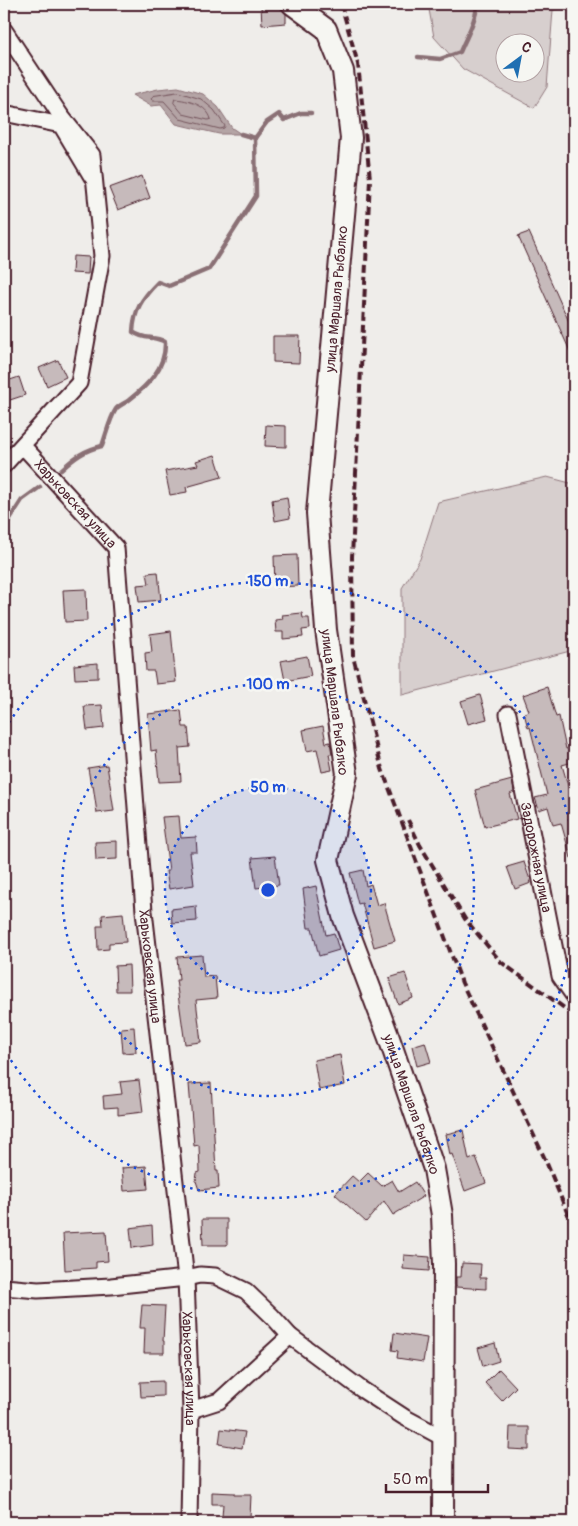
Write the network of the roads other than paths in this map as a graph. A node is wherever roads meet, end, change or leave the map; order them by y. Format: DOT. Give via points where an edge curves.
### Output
graph roads {
  1 [pos="292,4"];
  2 [pos="4,30"];
  3 [pos="4,113"];
  4 [pos="96,183"];
  5 [pos="23,446"];
  6 [pos="4,465"];
  7 [pos="508,714"];
  8 [pos="574,996"];
  9 [pos="186,1278"];
  10 [pos="4,1287"];
  11 [pos="290,1336"];
  12 [pos="192,1410"];
  13 [pos="445,1439"];
  14 [pos="189,1522"];
  15 [pos="444,1522"];
  1 -- 13 [label="street, улица Маршала Рыбалко" via="326,29 343,71 351,138 317,513 326,630 347,774 328,860 343,916 434,1169 442,1216 444,1264"];
  2 -- 4 [label="street" via="61,116 92,155"];
  3 -- 4 [label="street" via="61,125"];
  4 -- 5 [label="street" via="102,256 79,383"];
  5 -- 6 [label="street"];
  5 -- 9 [label="street, Харьковская улица" via="116,548 144,910"];
  7 -- 8 [label="street, Задорожная улица" via="560,976"];
  9 -- 10 [label="street" via="38,1290"];
  9 -- 11 [label="street" via="215,1276 246,1291"];
  9 -- 12 [label="street, Харьковская улица"];
  11 -- 12 [label="street" via="219,1401"];
  11 -- 13 [label="street" via="361,1389"];
  12 -- 14 [label="street, Харьковская улица"];
  13 -- 15 [label="street, улица Маршала Рыбалко"];
}
